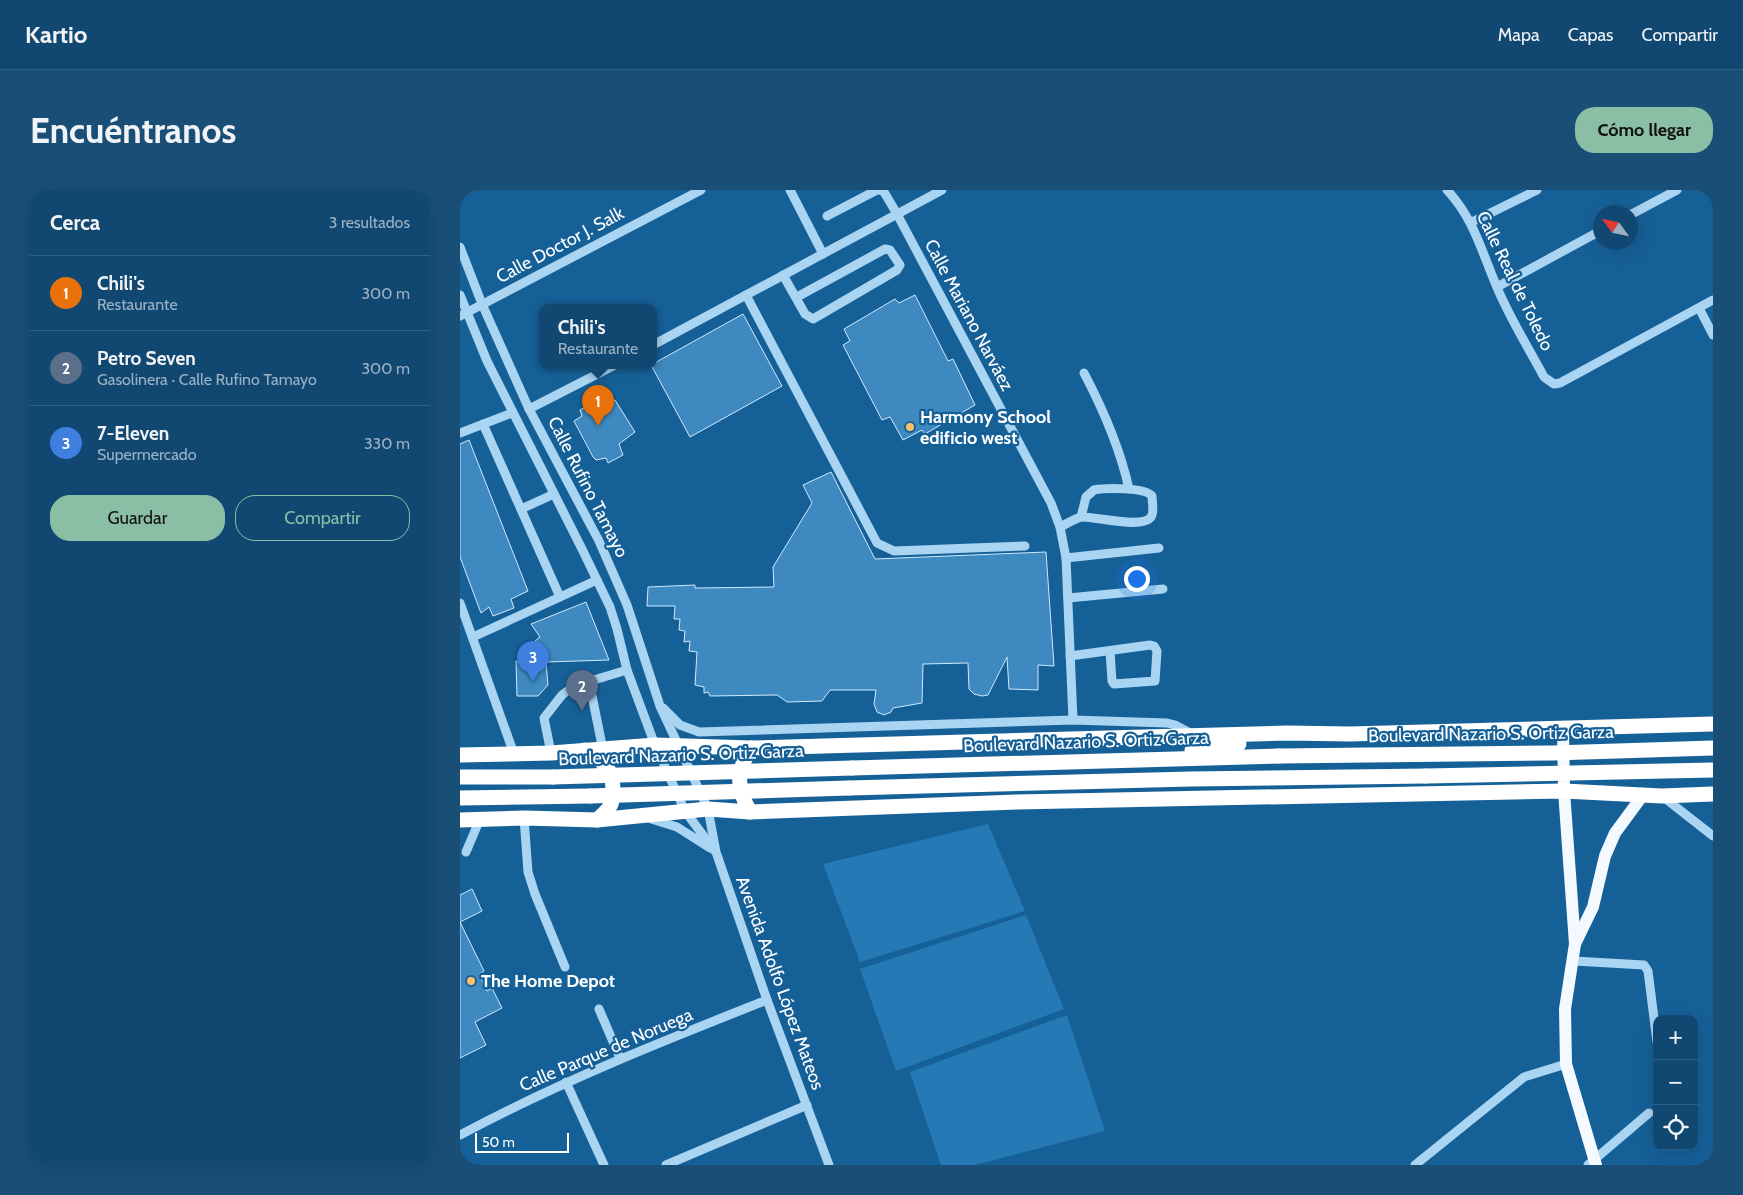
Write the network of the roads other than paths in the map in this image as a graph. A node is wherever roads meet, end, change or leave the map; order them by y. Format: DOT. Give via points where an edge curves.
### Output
graph roads {
  1 [pos="701,190"];
  2 [pos="790,190"];
  3 [pos="879,190"];
  4 [pos="942,190"];
  5 [pos="1447,190"];
  6 [pos="1537,190"];
  7 [pos="1677,190"];
  8 [pos="1638,211"];
  9 [pos="897,214"];
  10 [pos="827,216"];
  11 [pos="1472,222"];
  12 [pos="1593,235"];
  13 [pos="460,247"];
  14 [pos="822,254"];
  15 [pos="784,275"];
  16 [pos="1496,287"];
  17 [pos="460,295"];
  18 [pos="746,295"];
  19 [pos="797,297"];
  20 [pos="1713,300"];
  21 [pos="482,304"];
  22 [pos="1699,308"];
  23 [pos="464,314"];
  24 [pos="1713,335"];
  25 [pos="657,343"];
  26 [pos="607,369"];
  27 [pos="1084,373"];
  28 [pos="530,409"];
  29 [pos="512,413"];
  30 [pos="483,424"];
  31 [pos="460,433"];
  32 [pos="1129,490"];
  33 [pos="554,494"];
  34 [pos="521,509"];
  35 [pos="1081,517"];
  36 [pos="1060,527"];
  37 [pos="1025,546"];
  38 [pos="1159,548"];
  39 [pos="1066,558"];
  40 [pos="597,580"];
  41 [pos="1163,589"];
  42 [pos="560,597"];
  43 [pos="1068,598"];
  44 [pos="460,603"];
  45 [pos="473,637"];
  46 [pos="1110,651"];
  47 [pos="1070,656"];
  48 [pos="627,670"];
  49 [pos="589,681"];
  50 [pos="660,706"];
  51 [pos="1073,720"];
  52 [pos="1713,724"];
  53 [pos="1563,728"];
  54 [pos="1350,734"];
  55 [pos="1196,736"];
  56 [pos="655,745"];
  57 [pos="678,746"];
  58 [pos="751,748"];
  59 [pos="1713,748"];
  60 [pos="584,750"];
  61 [pos="604,750"];
  62 [pos="552,753"];
  63 [pos="514,754"];
  64 [pos="460,755"];
  65 [pos="1161,758"];
  66 [pos="1713,770"];
  67 [pos="460,777"];
  68 [pos="1054,782"];
  69 [pos="1564,791"];
  70 [pos="1643,794"];
  71 [pos="1713,794"];
  72 [pos="1662,796"];
  73 [pos="460,798"];
  74 [pos="1017,802"];
  75 [pos="708,809"];
  76 [pos="685,811"];
  77 [pos="750,812"];
  78 [pos="640,816"];
  79 [pos="524,818"];
  80 [pos="480,819"];
  81 [pos="460,820"];
  82 [pos="598,820"];
  83 [pos="1713,836"];
  84 [pos="466,852"];
  85 [pos="716,852"];
  86 [pos="1575,944"];
  87 [pos="1574,960"];
  88 [pos="565,967"];
  89 [pos="767,1000"];
  90 [pos="599,1009"];
  91 [pos="1654,1015"];
  92 [pos="620,1058"];
  93 [pos="1566,1064"];
  94 [pos="566,1082"];
  95 [pos="807,1105"];
  96 [pos="1649,1114"];
  97 [pos="460,1135"];
  98 [pos="1593,1163"];
  99 [pos="604,1165"];
  100 [pos="666,1165"];
  101 [pos="829,1165"];
  102 [pos="1416,1165"];
  1 -- 21 [label="street, Calle Doctor J. Salk"];
  2 -- 14 [label="street"];
  3 -- 9 [label="street, Calle Mariano Narváez" via="884,192"];
  3 -- 10 [label="street"];
  4 -- 9 [label="street"];
  5 -- 11 [label="street, Calle Real de Toledo"];
  6 -- 11 [label="street"];
  7 -- 8 [label="street"];
  9 -- 14 [label="street"];
  9 -- 36 [label="street, Calle Mariano Narváez" via="1051,503"];
  11 -- 16 [label="street, Calle Real de Toledo"];
  12 -- 16 [label="street"];
  13 -- 21 [label="street, Calle Rufino Tamayo"];
  14 -- 15 [label="street"];
  15 -- 18 [label="street"];
  15 -- 19 [label="street"];
  16 -- 22 [label="street, Calle Real de Toledo" via="1544,378 1554,384"];
  17 -- 23 [label="street, Calle Rufino Tamayo"];
  18 -- 25 [label="street"];
  18 -- 37 [label="street" via="877,543 894,551"];
  19 -- 19 [label="street" via="805,314 813,319 897,270 900,265 890,250 885,249"];
  20 -- 22 [label="street"];
  21 -- 23 [label="street, Calle Doctor J. Salk"];
  21 -- 28 [label="street, Calle Rufino Tamayo"];
  22 -- 24 [label="street"];
  23 -- 29 [label="street, Calle Rufino Tamayo"];
  26 -- 28 [label="street"];
  27 -- 32 [label="street" via="1114,436"];
  28 -- 50 [label="street, Calle Rufino Tamayo" via="616,579"];
  29 -- 30 [label="street"];
  29 -- 33 [label="street, Calle Rufino Tamayo"];
  30 -- 31 [label="street"];
  30 -- 34 [label="street"];
  32 -- 35 [label="street" via="1094,490 1086,496"];
  32 -- 35 [label="street" via="1150,493 1153,514 1149,519 1128,522"];
  33 -- 34 [label="street"];
  33 -- 40 [label="street, Calle Rufino Tamayo"];
  34 -- 42 [label="street"];
  35 -- 36 [label="street"];
  36 -- 39 [label="street, Calle Mariano Narváez"];
  38 -- 39 [label="street"];
  39 -- 43 [label="street, Calle Mariano Narváez"];
  40 -- 42 [label="street"];
  40 -- 48 [label="street, Calle Rufino Tamayo" via="610,607"];
  41 -- 43 [label="street"];
  42 -- 45 [label="street"];
  43 -- 47 [label="street, Calle Mariano Narváez"];
  44 -- 45 [label="street"];
  45 -- 63 [label="street"];
  46 -- 46 [label="street" via="1154,646 1157,651 1155,681 1114,684"];
  46 -- 47 [label="street"];
  47 -- 51 [label="street, Calle Mariano Narváez"];
  48 -- 49 [label="street"];
  48 -- 56 [label="street, Calle Rufino Tamayo"];
  49 -- 61 [label="street"];
  49 -- 62 [label="street" via="562,695 544,718"];
  50 -- 51 [label="street" via="680,724 699,732"];
  50 -- 57 [label="street, Calle Rufino Tamayo"];
  51 -- 55 [label="street" via="1167,723"];
  52 -- 53 [label="highway"];
  53 -- 54 [label="highway"];
  53 -- 69 [label="main road"];
  54 -- 55 [label="highway"];
  54 -- 65 [label="highway" via="1205,748"];
  55 -- 58 [label="highway"];
  56 -- 57 [label="highway"];
  56 -- 61 [label="highway"];
  56 -- 76 [label="street, Calle Rufino Tamayo"];
  57 -- 58 [label="highway"];
  57 -- 75 [label="street, Calle Rufino Tamayo"];
  58 -- 77 [label="highway" via="739,773 739,786"];
  59 -- 65 [label="highway, Boulevard Nazario S. Ortiz Garza, bridge" via="1554,754"];
  60 -- 61 [label="highway"];
  60 -- 62 [label="highway"];
  60 -- 82 [label="highway" via="602,761 613,781 613,798"];
  62 -- 63 [label="highway"];
  63 -- 64 [label="highway"];
  65 -- 67 [label="highway, Boulevard Nazario S. Ortiz Garza, bridge"];
  66 -- 68 [label="highway, bridge"];
  68 -- 73 [label="highway, bridge"];
  68 -- 74 [label="highway"];
  69 -- 70 [label="highway"];
  69 -- 74 [label="highway"];
  69 -- 86 [label="main road"];
  70 -- 72 [label="highway"];
  70 -- 86 [label="main road" via="1615,833 1605,856 1593,907"];
  71 -- 72 [label="highway"];
  72 -- 83 [label="street"];
  74 -- 77 [label="highway"];
  75 -- 76 [label="highway"];
  75 -- 77 [label="highway"];
  75 -- 85 [label="street, Avenida Adolfo López Mateos"];
  76 -- 78 [label="highway"];
  76 -- 85 [label="street, Calle Rufino Tamayo"];
  78 -- 82 [label="highway"];
  78 -- 85 [label="street" via="677,827"];
  79 -- 80 [label="highway"];
  79 -- 82 [label="highway"];
  79 -- 88 [label="street" via="528,872 534,894"];
  80 -- 81 [label="highway"];
  80 -- 84 [label="street"];
  85 -- 89 [label="street, Avenida Adolfo López Mateos"];
  86 -- 87 [label="main road"];
  87 -- 91 [label="street" via="1644,965 1648,971"];
  87 -- 93 [label="main road" via="1565,1009"];
  89 -- 92 [label="street, Calle Parque de Noruega"];
  89 -- 95 [label="street, Avenida Adolfo López Mateos"];
  90 -- 92 [label="street"];
  92 -- 94 [label="street, Calle Parque de Noruega"];
  93 -- 98 [label="main road"];
  93 -- 102 [label="street" via="1524,1077"];
  94 -- 97 [label="street, Calle Parque de Noruega"];
  94 -- 99 [label="street"];
  95 -- 100 [label="street"];
  95 -- 101 [label="street, Avenida Adolfo López Mateos"];
  96 -- 98 [label="street"];
}
